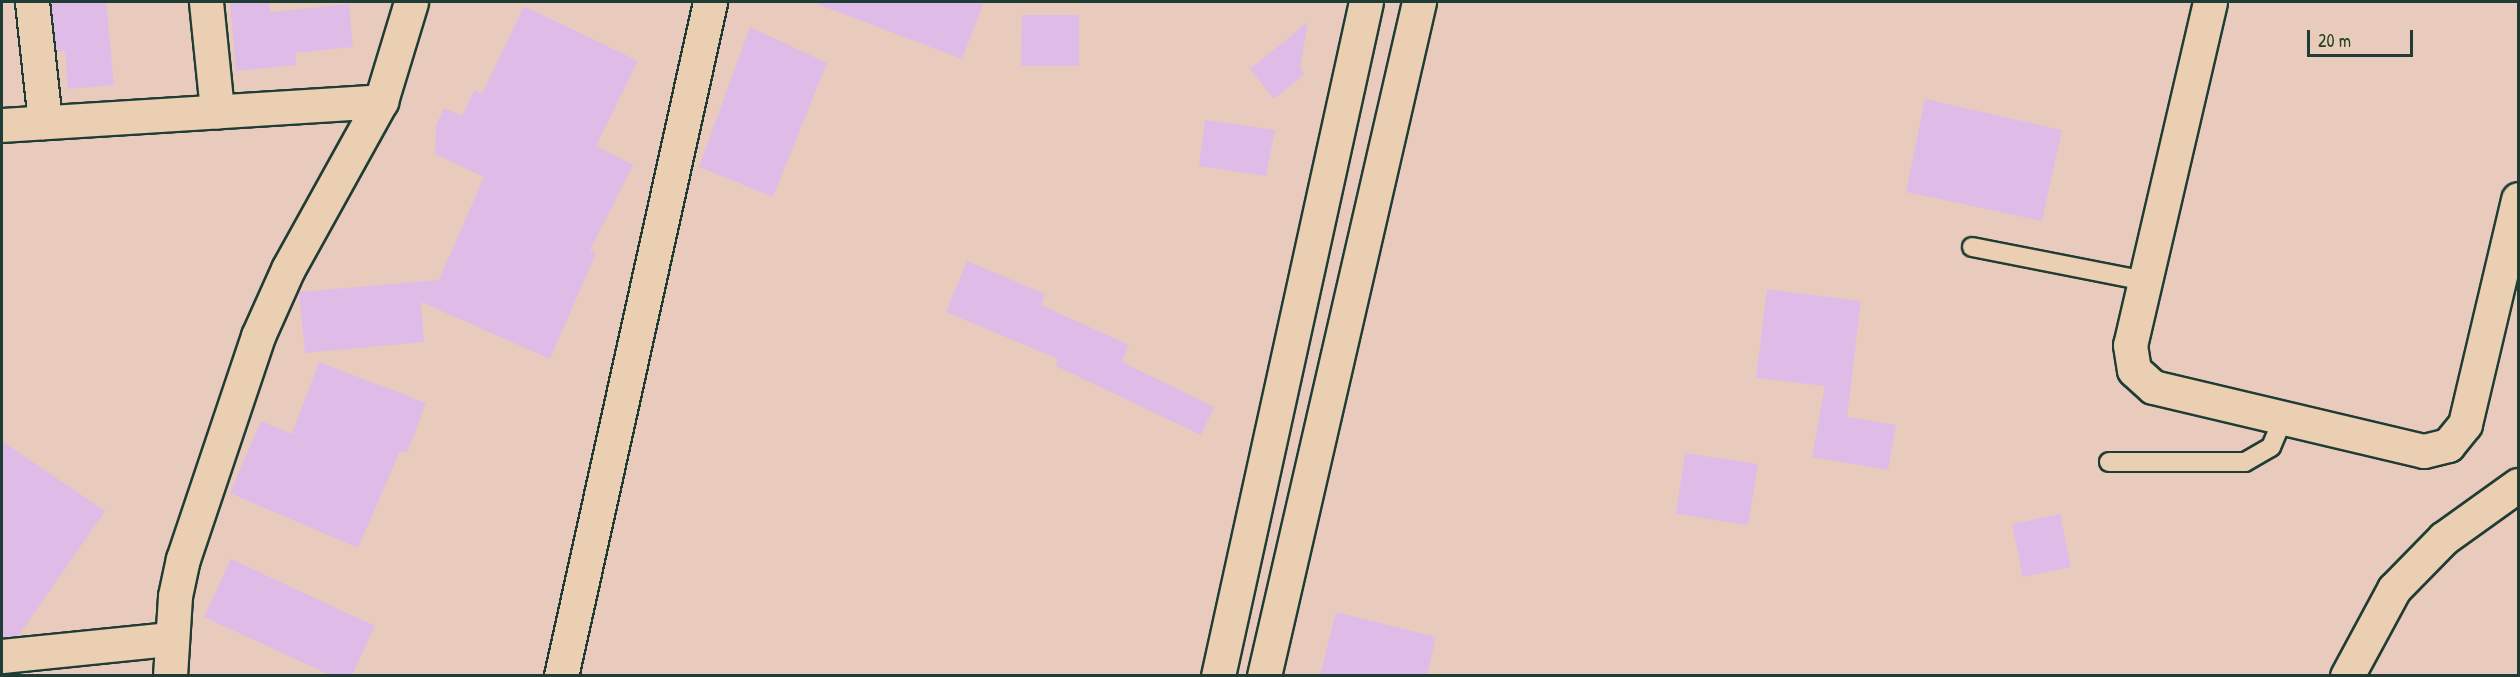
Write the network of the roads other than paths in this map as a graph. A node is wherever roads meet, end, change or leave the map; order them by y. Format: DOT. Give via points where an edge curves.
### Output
graph roads {
  1 [pos="32,2"];
  2 [pos="206,2"];
  3 [pos="411,2"];
  4 [pos="710,2"];
  5 [pos="1366,2"];
  6 [pos="1419,2"];
  7 [pos="2210,2"];
  8 [pos="381,101"];
  9 [pos="217,111"];
  10 [pos="45,122"];
  11 [pos="2,125"];
  12 [pos="2518,199"];
  13 [pos="2511,233"];
  14 [pos="1972,247"];
  15 [pos="2518,268"];
  16 [pos="2145,281"];
  17 [pos="2518,303"];
  18 [pos="2489,323"];
  19 [pos="2283,419"];
  20 [pos="2109,462"];
  21 [pos="2518,485"];
  22 [pos="170,639"];
  23 [pos="2,656"];
  24 [pos="170,675"];
  25 [pos="561,675"];
  26 [pos="1218,675"];
  27 [pos="1264,675"];
  28 [pos="2347,675"];
  1 -- 10 [label="street"];
  2 -- 9 [label="street"];
  3 -- 8 [label="street"];
  4 -- 25 [label="street"];
  5 -- 26 [label="street"];
  6 -- 27 [label="street"];
  7 -- 16 [label="street"];
  8 -- 9 [label="street"];
  8 -- 22 [label="street" via="293,259 258,336 183,559"];
  9 -- 10 [label="street"];
  10 -- 11 [label="street"];
  12 -- 13 [label="street"];
  13 -- 15 [label="street"];
  13 -- 18 [label="street"];
  14 -- 16 [label="lane"];
  16 -- 19 [label="street" via="2130,345 2130,357 2142,380 2165,391"];
  17 -- 18 [label="street"];
  18 -- 19 [label="street" via="2465,424 2448,445 2424,451"];
  19 -- 20 [label="lane" via="2271,447 2245,462"];
  21 -- 28 [label="street" via="2444,538 2394,589"];
  22 -- 23 [label="street"];
  22 -- 24 [label="street"];
}
